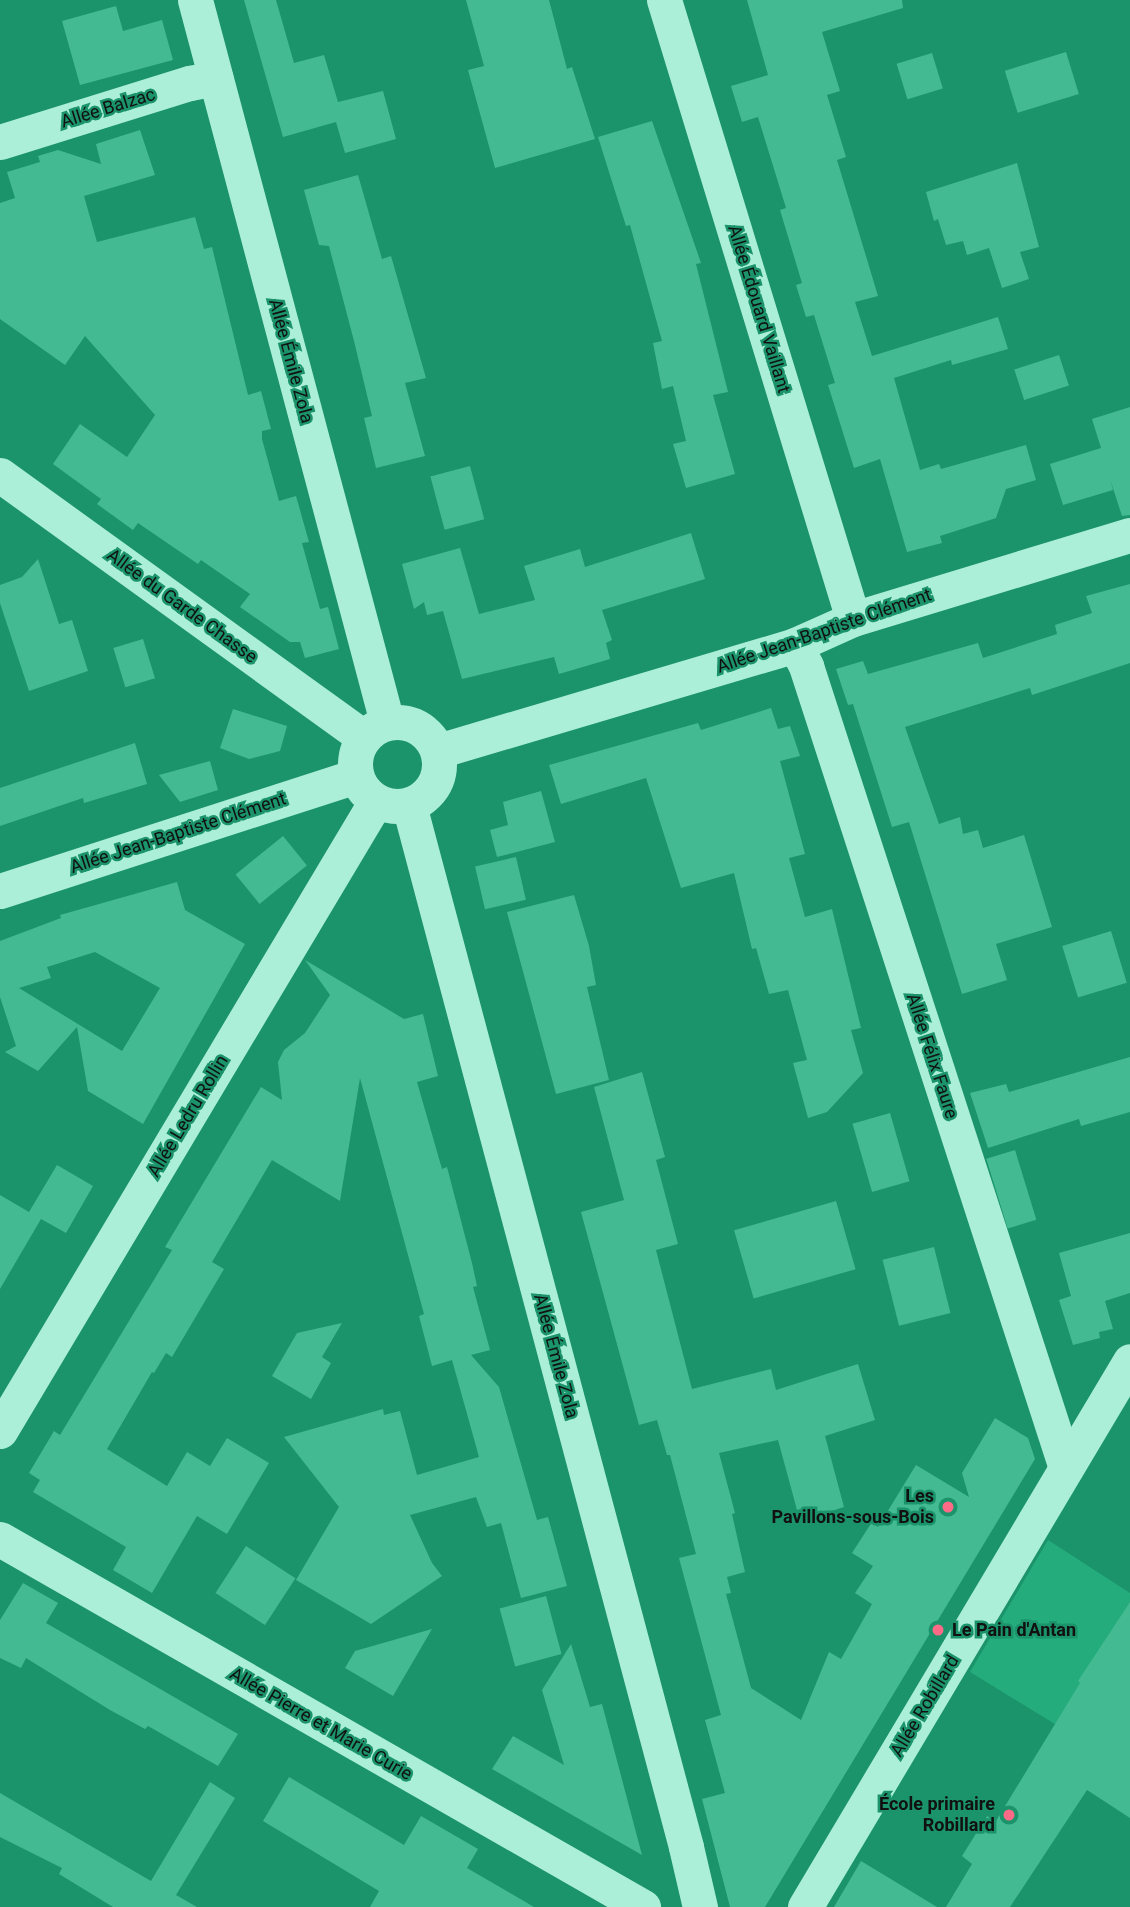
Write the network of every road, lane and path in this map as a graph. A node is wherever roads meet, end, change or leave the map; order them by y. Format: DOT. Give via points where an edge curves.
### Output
graph roads {
  1 [pos="195,0"];
  2 [pos="664,0"];
  3 [pos="216,78"];
  4 [pos="0,142"];
  5 [pos="0,475"];
  6 [pos="1130,535"];
  7 [pos="853,619"];
  8 [pos="795,645"];
  9 [pos="375,730"];
  10 [pos="438,751"];
  11 [pos="380,794"];
  12 [pos="0,891"];
  13 [pos="1130,1361"];
  14 [pos="0,1431"];
  15 [pos="1066,1468"];
  16 [pos="0,1539"];
  17 [pos="643,1907"];
  18 [pos="699,1907"];
  19 [pos="805,1907"];
  1 -- 3 [label="street, Allée Émile Zola"];
  2 -- 7 [label="street, Allée Édouard Vaillant"];
  3 -- 4 [label="street, Allée Balzac"];
  3 -- 9 [label="street, Allée Émile Zola"];
  5 -- 9 [label="street, Allée du Garde Chasse"];
  6 -- 7 [label="street, Allée Jean-Baptiste Clément"];
  7 -- 8 [label="street, Allée Jean-Baptiste Clément"];
  8 -- 10 [label="street, Allée Jean-Baptiste Clément"];
  8 -- 15 [label="street, Allée Félix Faure" via="806,666"];
  9 -- 10 [label="street" via="412,724 424,730"];
  9 -- 11 [label="street" via="355,756"];
  10 -- 11 [label="street" via="440,765 431,789"];
  11 -- 12 [label="street, Allée Jean-Baptiste Clément"];
  11 -- 14 [label="street, Allée Ledru Rollin"];
  11 -- 18 [label="street, Allée Émile Zola" via="683,1833"];
  13 -- 15 [label="street, Allée Robillard"];
  15 -- 19 [label="street, Allée Robillard"];
  16 -- 17 [label="street, Allée Pierre et Marie Curie"];
}
